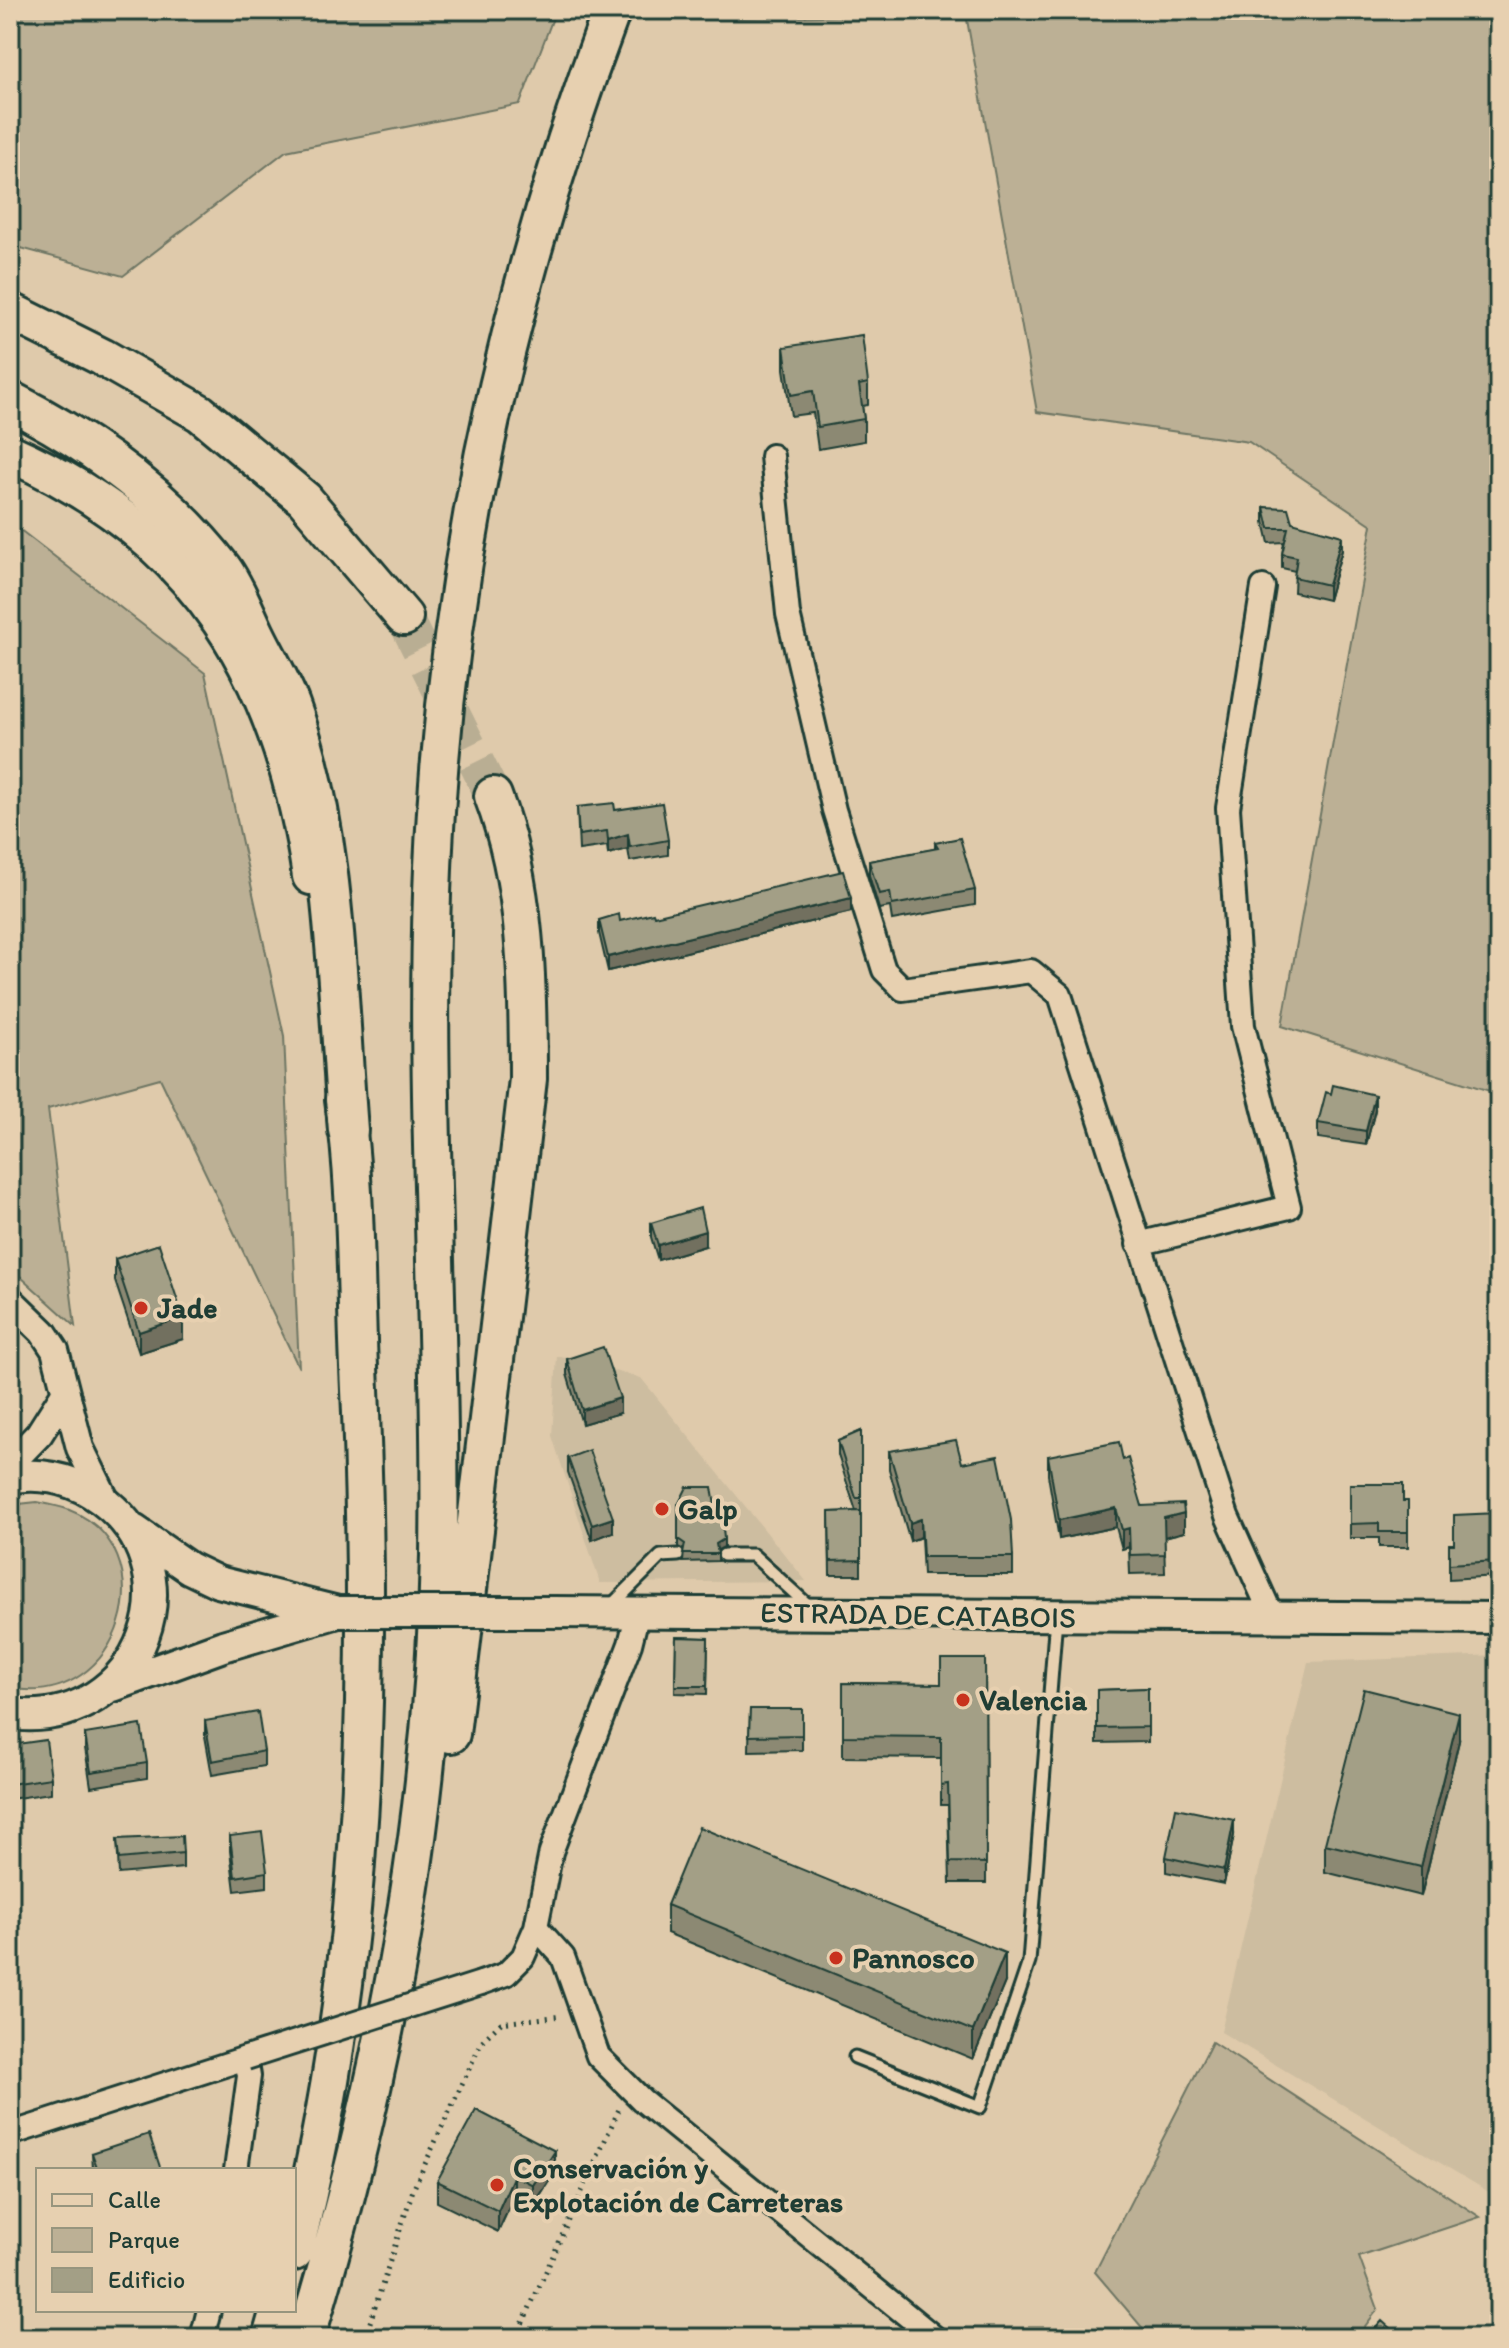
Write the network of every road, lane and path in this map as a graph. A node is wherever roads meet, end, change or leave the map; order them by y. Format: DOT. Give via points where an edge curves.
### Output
graph roads {
  1 [pos="612,10"];
  2 [pos="10,311"];
  3 [pos="10,401"];
  4 [pos="10,453"];
  5 [pos="772,456"];
  6 [pos="1263,587"];
  7 [pos="404,617"];
  8 [pos="493,796"];
  9 [pos="348,1130"];
  10 [pos="1138,1244"];
  11 [pos="10,1300"];
  12 [pos="65,1393"];
  13 [pos="10,1464"];
  14 [pos="10,1478"];
  15 [pos="107,1503"];
  16 [pos="130,1527"];
  17 [pos="678,1555"];
  18 [pos="724,1555"];
  19 [pos="338,1612"];
  20 [pos="604,1612"];
  21 [pos="638,1612"];
  22 [pos="817,1613"];
  23 [pos="1056,1616"];
  24 [pos="1273,1618"];
  25 [pos="1499,1618"];
  26 [pos="112,1686"];
  27 [pos="10,1714"];
  28 [pos="536,1927"];
  29 [pos="394,1988"];
  30 [pos="583,2013"];
  31 [pos="855,2057"];
  32 [pos="246,2058"];
  33 [pos="629,2088"];
  34 [pos="10,2134"];
  35 [pos="236,2168"];
  36 [pos="296,2243"];
  37 [pos="208,2312"];
  38 [pos="278,2312"];
  39 [pos="202,2338"];
  40 [pos="271,2338"];
  41 [pos="306,2338"];
  42 [pos="365,2338"];
  43 [pos="516,2338"];
  44 [pos="935,2338"];
  1 -- 29 [label="highway" via="566,136 486,435 444,711 430,962 439,1559 430,1717"];
  2 -- 7 [label="highway" via="200,413 304,499"];
  3 -- 9 [label="highway" via="114,464 171,513 224,572 290,705 326,869"];
  4 -- 9 [label="highway" via="63,478 147,536 195,582 234,639 293,782"];
  5 -- 10 [label="street" via="788,614 834,810 884,970 903,989 1031,971 1060,995"];
  6 -- 10 [label="street" via="1228,808 1243,1026 1289,1207"];
  8 -- 29 [label="highway" via="507,834 528,973 528,1079 445,1786 425,1906"];
  9 -- 36 [label="highway" via="364,1483 364,1692 355,1898 328,2093"];
  10 -- 24 [label="street" via="1227,1516"];
  11 -- 12 [label="street" via="55,1350"];
  12 -- 13 [label="street" via="39,1434"];
  12 -- 15 [label="street" via="80,1448"];
  14 -- 15 [label="main road" via="51,1477 81,1486"];
  15 -- 16 [label="main road"];
  16 -- 19 [label="main road" via="218,1582"];
  16 -- 26 [label="main road" via="146,1558 152,1593 139,1649"];
  17 -- 20 [label="lane" via="661,1556"];
  18 -- 22 [label="lane" via="753,1555"];
  19 -- 20 [label="main road, ESTRADA DE CATABOIS, bridge"];
  19 -- 26 [label="main road"];
  20 -- 21 [label="main road, ESTRADA DE CATABOIS"];
  21 -- 22 [label="main road, ESTRADA DE CATABOIS"];
  21 -- 28 [label="street" via="551,1852"];
  22 -- 23 [label="main road, ESTRADA DE CATABOIS"];
  23 -- 24 [label="main road, ESTRADA DE CATABOIS"];
  23 -- 31 [label="lane" via="1029,1962 980,2107"];
  24 -- 25 [label="main road, ESTRADA DE CATABOIS"];
  26 -- 27 [label="main road" via="62,1713"];
  28 -- 30 [label="street" via="563,1957"];
  28 -- 32 [label="street, bridge" via="523,1957 506,1974"];
  29 -- 41 [label="highway" via="374,2087"];
  30 -- 33 [label="street" via="598,2056"];
  30 -- 42 [label="path" via="501,2023 482,2041 413,2190"];
  32 -- 34 [label="street"];
  32 -- 35 [label="street" via="249,2076"];
  33 -- 43 [label="path"];
  33 -- 44 [label="street"];
  37 -- 39 [label="street"];
  38 -- 40 [label="highway"];
}
